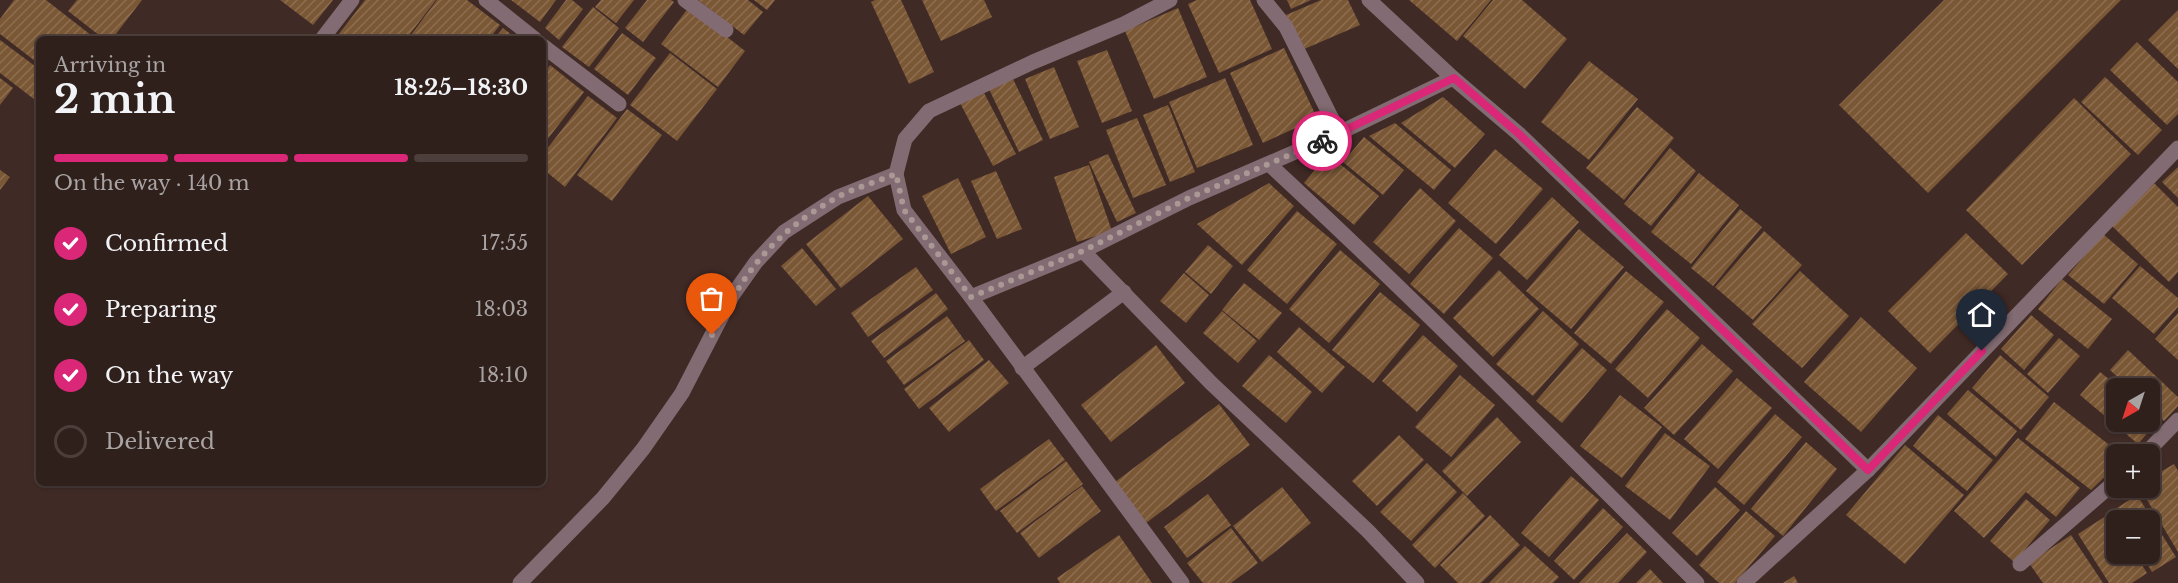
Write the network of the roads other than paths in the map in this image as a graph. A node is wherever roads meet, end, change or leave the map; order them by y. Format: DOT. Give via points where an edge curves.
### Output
graph roads {
  1 [pos="352,0"];
  2 [pos="486,0"];
  3 [pos="685,0"];
  4 [pos="1170,0"];
  5 [pos="1264,0"];
  6 [pos="1369,0"];
  7 [pos="726,30"];
  8 [pos="324,36"];
  9 [pos="531,36"];
  10 [pos="546,48"];
  11 [pos="1454,78"];
  12 [pos="619,104"];
  13 [pos="1339,133"];
  14 [pos="2178,148"];
  15 [pos="1269,164"];
  16 [pos="896,174"];
  17 [pos="1083,251"];
  18 [pos="1124,292"];
  19 [pos="971,297"];
  20 [pos="1022,368"];
  21 [pos="2178,420"];
  22 [pos="2155,444"];
  23 [pos="1868,470"];
  24 [pos="2106,490"];
  25 [pos="2020,564"];
  26 [pos="520,583"];
  27 [pos="1182,583"];
  28 [pos="1416,583"];
  29 [pos="1697,583"];
  30 [pos="1744,583"];
  1 -- 8 [label="street"];
  2 -- 9 [label="street"];
  3 -- 7 [label="street"];
  4 -- 16 [label="street" via="929,111 905,139"];
  5 -- 13 [label="street" via="1286,27"];
  6 -- 11 [label="street"];
  10 -- 12 [label="street"];
  11 -- 13 [label="street"];
  11 -- 23 [label="street" via="1519,134"];
  13 -- 15 [label="street"];
  14 -- 23 [label="street"];
  15 -- 17 [label="street" via="1189,198"];
  15 -- 29 [label="street"];
  16 -- 19 [label="street" via="904,210"];
  16 -- 26 [label="street" via="838,197 784,232 756,262 732,296 682,393 643,450 603,498"];
  17 -- 18 [label="street"];
  17 -- 19 [label="street"];
  18 -- 20 [label="street"];
  18 -- 28 [label="street" via="1211,383 1368,531"];
  19 -- 20 [label="street"];
  20 -- 27 [label="street"];
  21 -- 22 [label="street"];
  23 -- 30 [label="street"];
  24 -- 25 [label="street"];
}
